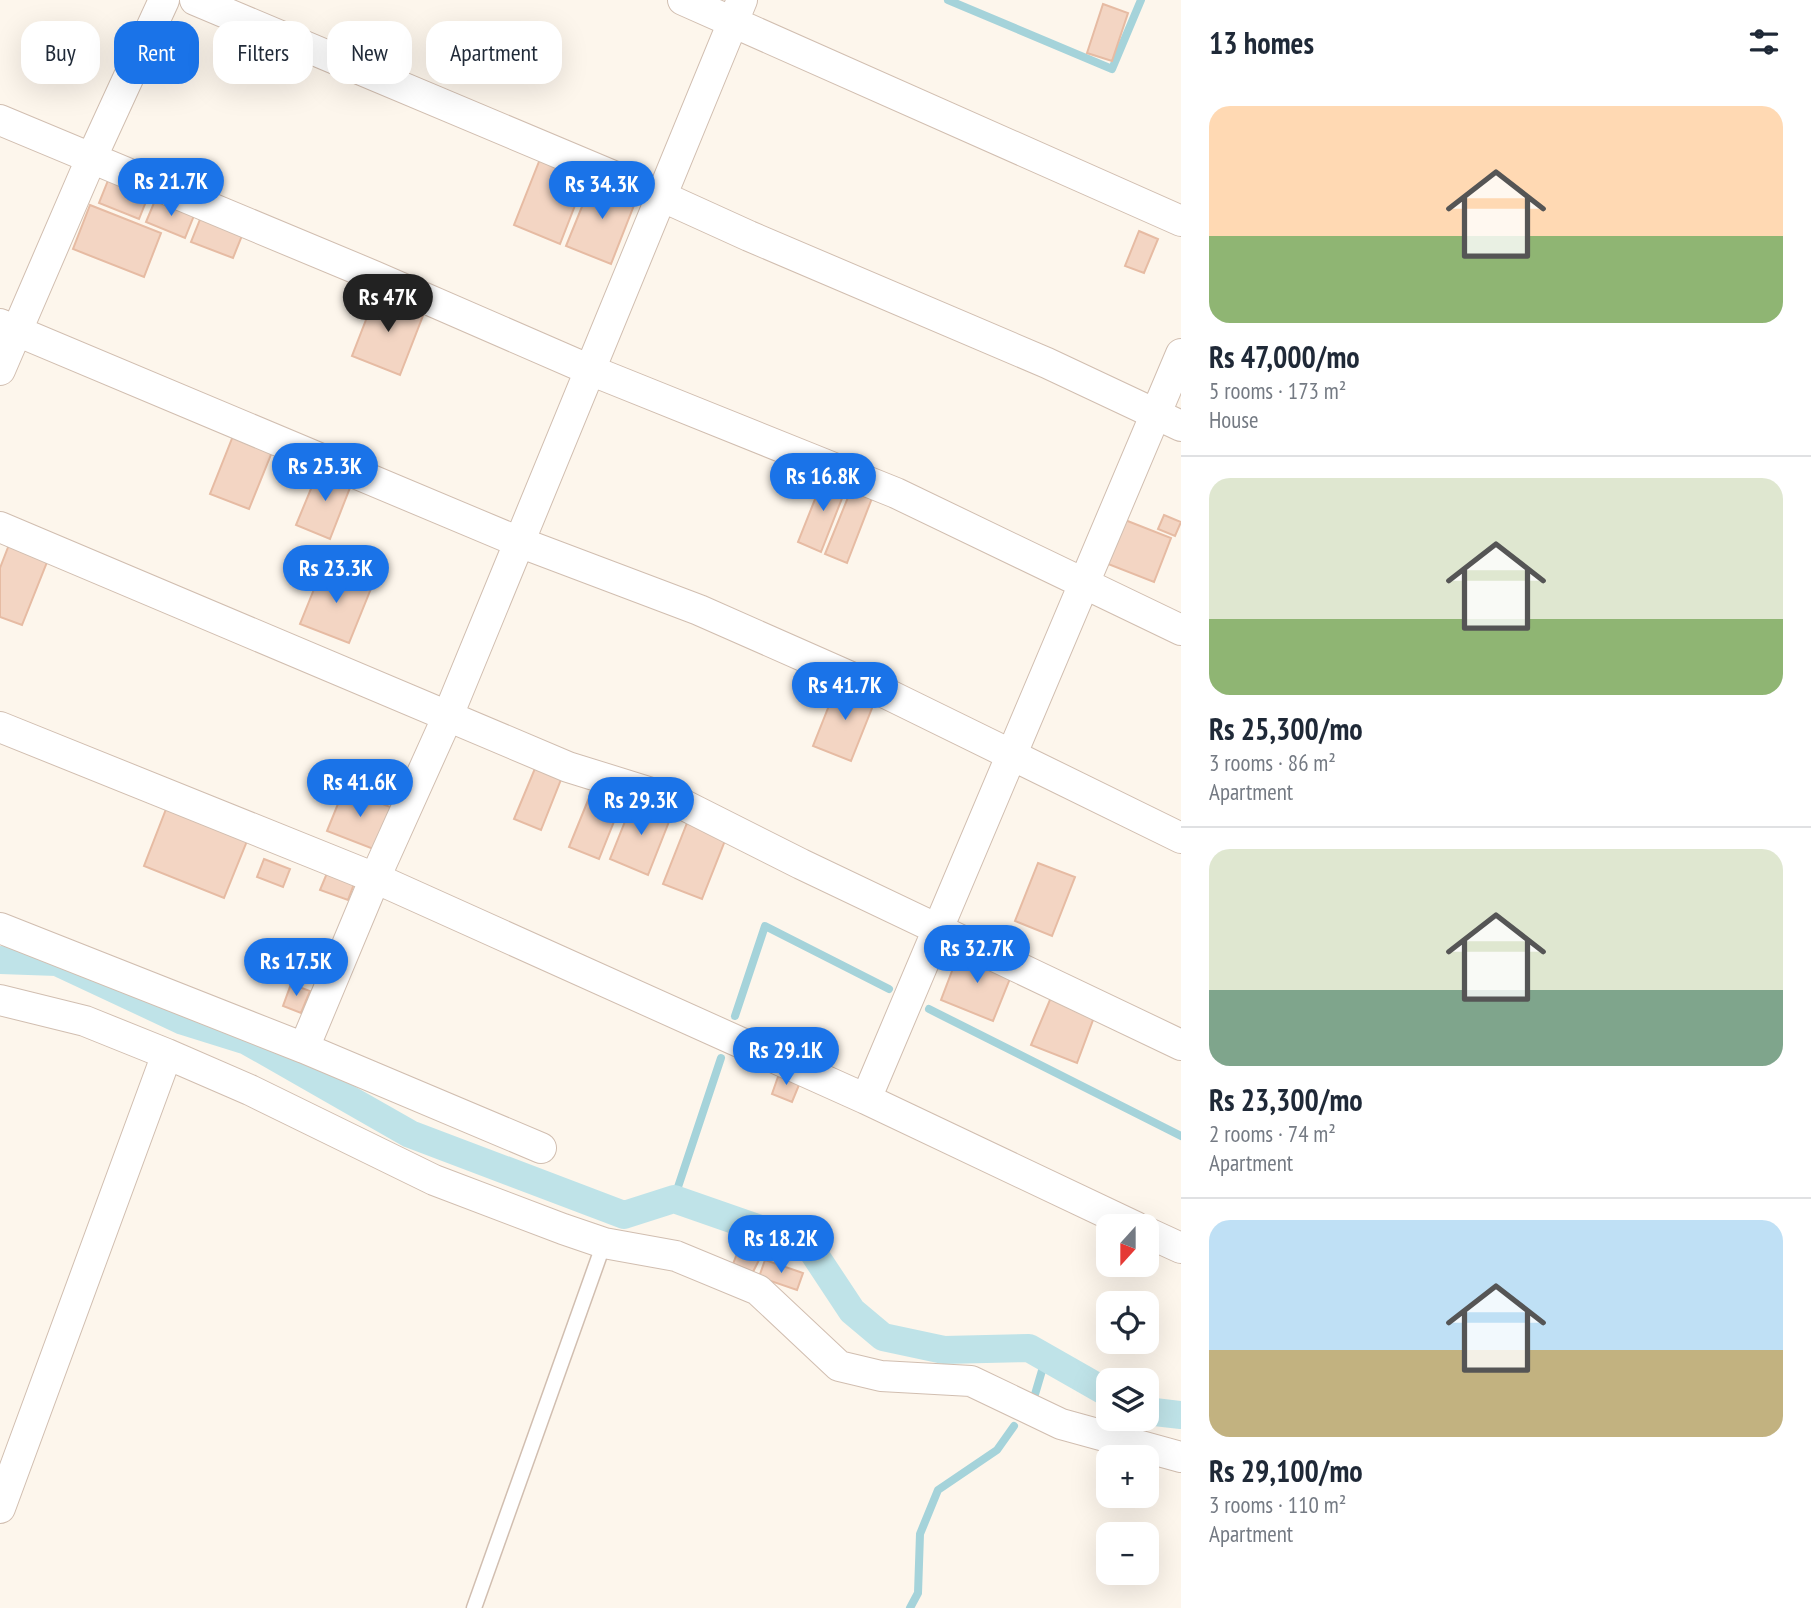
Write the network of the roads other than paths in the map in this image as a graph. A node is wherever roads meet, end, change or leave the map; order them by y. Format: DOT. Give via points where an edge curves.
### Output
graph roads {
  1 [pos="164,0"];
  2 [pos="195,0"];
  3 [pos="683,0"];
  4 [pos="738,11"];
  5 [pos="0,120"];
  6 [pos="91,159"];
  7 [pos="661,196"];
  8 [pos="1181,221"];
  9 [pos="8,328"];
  10 [pos="1181,354"];
  11 [pos="0,370"];
  12 [pos="590,370"];
  13 [pos="1169,420"];
  14 [pos="0,527"];
  15 [pos="519,542"];
  16 [pos="1084,583"];
  17 [pos="1181,630"];
  18 [pos="447,718"];
  19 [pos="0,727"];
  20 [pos="1012,757"];
  21 [pos="1181,838"];
  22 [pos="375,878"];
  23 [pos="0,928"];
  24 [pos="939,929"];
  25 [pos="0,1000"];
  26 [pos="1181,1045"];
  27 [pos="303,1048"];
  28 [pos="167,1054"];
  29 [pos="866,1099"];
  30 [pos="541,1148"];
  31 [pos="1109,1214"];
  32 [pos="1159,1238"];
  33 [pos="604,1243"];
  34 [pos="1181,1248"];
  35 [pos="1181,1457"];
  36 [pos="0,1508"];
  37 [pos="474,1608"];
  1 -- 6 [label="street"];
  2 -- 7 [label="street"];
  3 -- 4 [label="street"];
  4 -- 7 [label="street"];
  4 -- 8 [label="street"];
  5 -- 6 [label="street"];
  6 -- 9 [label="street"];
  6 -- 12 [label="street"];
  7 -- 12 [label="street"];
  7 -- 13 [label="street"];
  9 -- 11 [label="street"];
  9 -- 15 [label="street"];
  10 -- 13 [label="street"];
  12 -- 15 [label="street"];
  12 -- 16 [label="street" via="896,493"];
  13 -- 16 [label="street"];
  14 -- 18 [label="street"];
  15 -- 18 [label="street"];
  15 -- 20 [label="street" via="699,610 871,686"];
  16 -- 17 [label="street"];
  16 -- 20 [label="street"];
  18 -- 22 [label="street"];
  18 -- 24 [label="street" via="568,767 674,800"];
  19 -- 22 [label="street"];
  20 -- 21 [label="street"];
  20 -- 24 [label="street"];
  22 -- 27 [label="street"];
  22 -- 29 [label="street"];
  23 -- 27 [label="street"];
  24 -- 26 [label="street"];
  24 -- 29 [label="street"];
  25 -- 28 [label="street" via="85,1021"];
  27 -- 30 [label="street"];
  28 -- 33 [label="street" via="434,1180"];
  28 -- 36 [label="street"];
  29 -- 31 [label="street"];
  32 -- 34 [label="street"];
  33 -- 35 [label="street" via="676,1256 758,1290 839,1366 881,1376 971,1381 1060,1424"];
  33 -- 37 [label="lane"];
}
